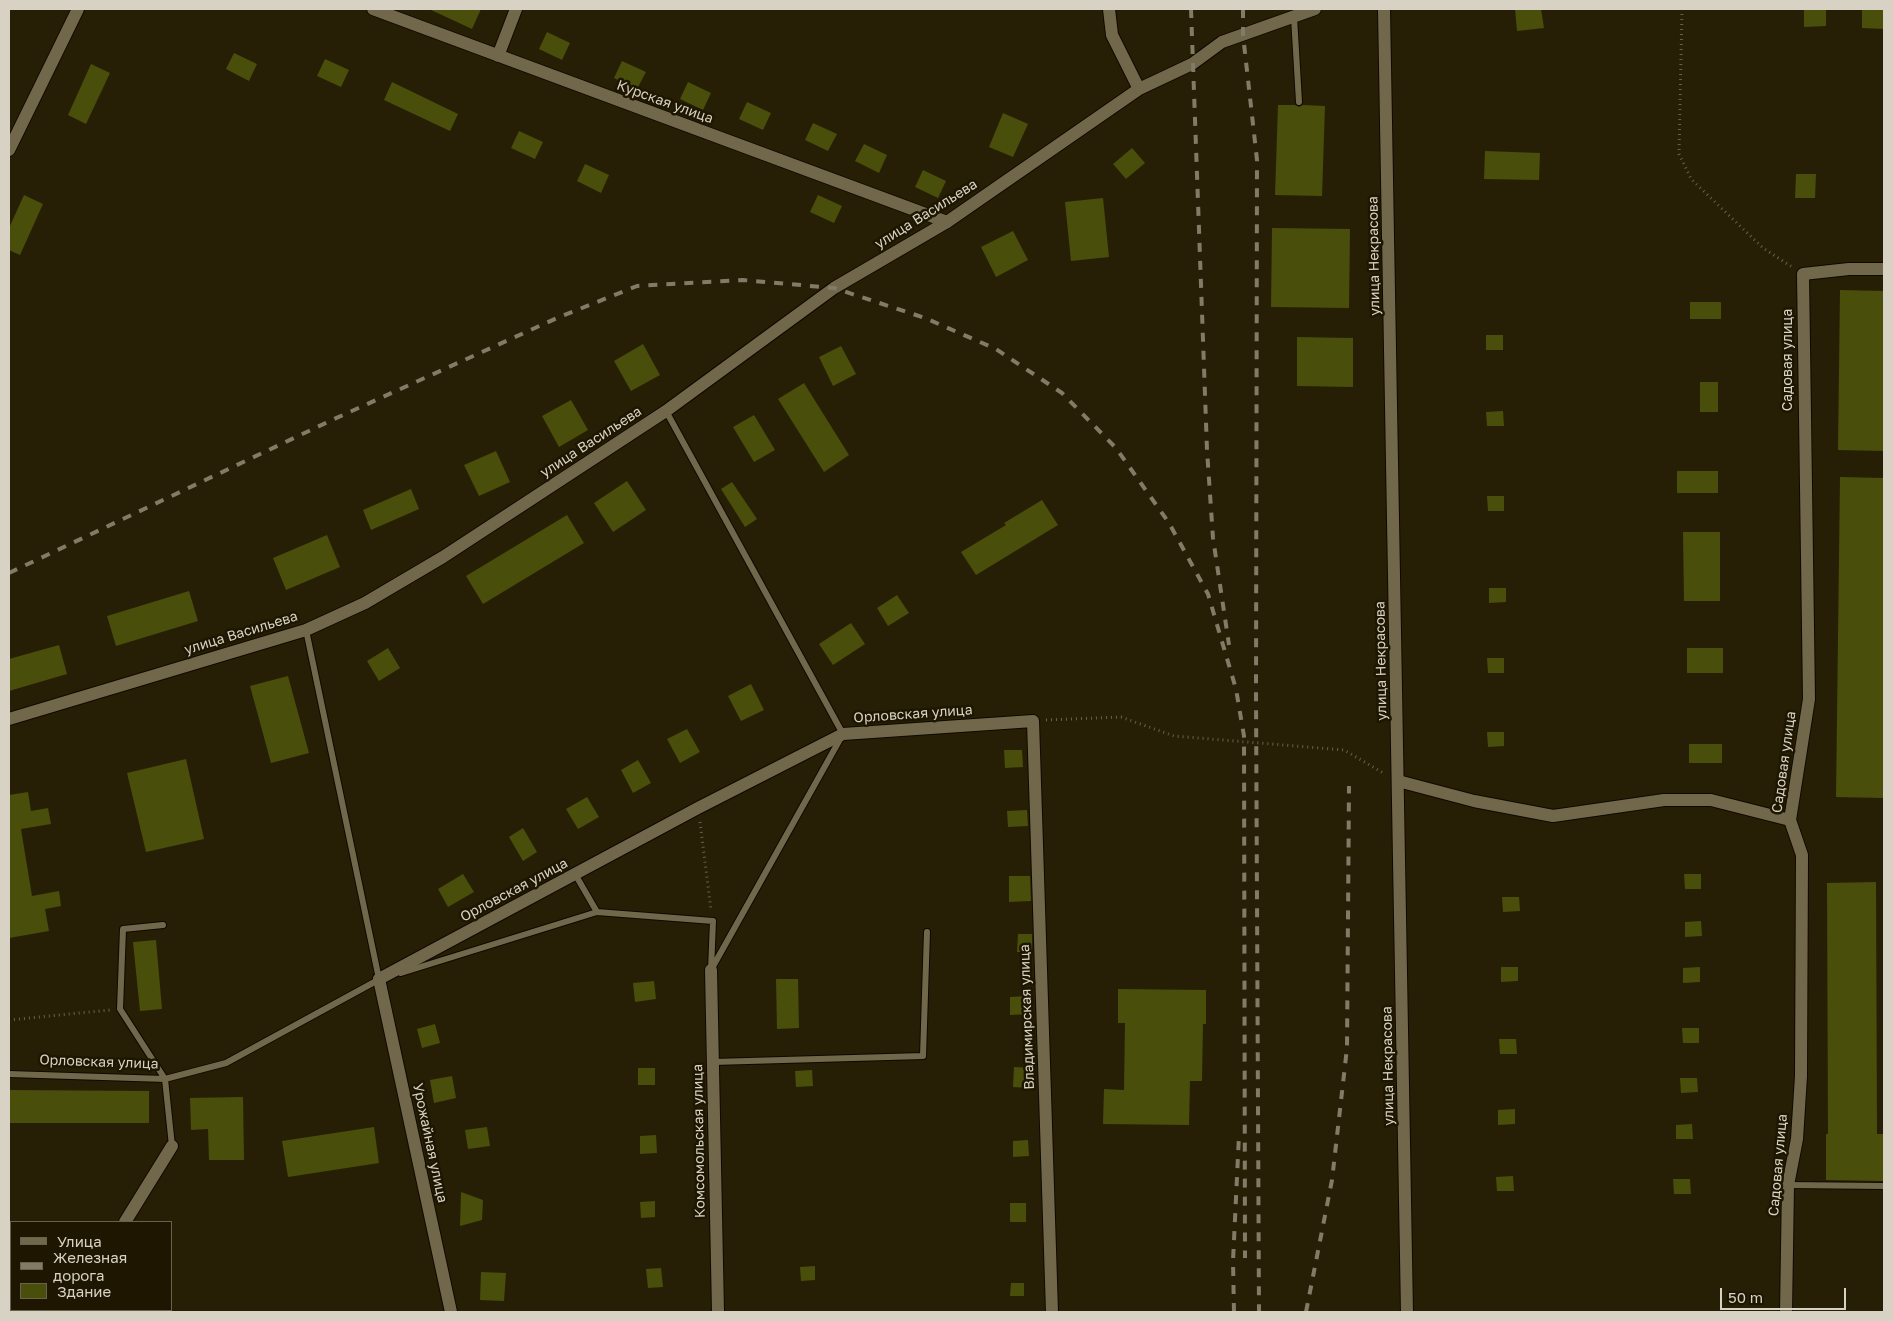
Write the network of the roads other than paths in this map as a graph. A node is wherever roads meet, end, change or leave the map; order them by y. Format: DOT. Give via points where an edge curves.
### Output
graph roads {
  1 [pos="78,9"];
  2 [pos="374,9"];
  3 [pos="516,9"];
  4 [pos="1109,9"];
  5 [pos="1315,9"];
  6 [pos="1384,9"];
  7 [pos="1294,17"];
  8 [pos="498,56"];
  9 [pos="1139,89"];
  10 [pos="1299,102"];
  11 [pos="9,150"];
  12 [pos="947,222"];
  13 [pos="1884,269"];
  14 [pos="666,411"];
  15 [pos="306,630"];
  16 [pos="9,720"];
  17 [pos="1033,721"];
  18 [pos="843,734"];
  19 [pos="1398,781"];
  20 [pos="1790,820"];
  21 [pos="575,874"];
  22 [pos="597,912"];
  23 [pos="162,924"];
  24 [pos="927,932"];
  25 [pos="711,970"];
  26 [pos="379,980"];
  27 [pos="712,1062"];
  28 [pos="9,1074"];
  29 [pos="165,1079"];
  30 [pos="172,1146"];
  31 [pos="1788,1185"];
  32 [pos="1884,1186"];
  33 [pos="126,1221"];
  34 [pos="451,1312"];
  35 [pos="718,1312"];
  36 [pos="1052,1312"];
  37 [pos="1407,1312"];
  38 [pos="1786,1312"];
  1 -- 11 [label="street"];
  2 -- 8 [label="street, Курская улица"];
  3 -- 8 [label="street"];
  4 -- 9 [label="street" via="1112,35"];
  5 -- 7 [label="street, улица Васильева"];
  6 -- 19 [label="street, улица Некрасова"];
  7 -- 9 [label="street, улица Васильева" via="1222,42 1192,64"];
  7 -- 10 [label="lane"];
  8 -- 12 [label="street, Курская улица"];
  9 -- 12 [label="street, улица Васильева"];
  12 -- 14 [label="street, улица Васильева" via="834,288"];
  13 -- 20 [label="street, Садовая улица" via="1803,274 1809,699"];
  14 -- 15 [label="street, улица Васильева" via="443,557 365,603"];
  14 -- 18 [label="lane"];
  15 -- 16 [label="street, улица Васильева"];
  15 -- 26 [label="lane"];
  17 -- 18 [label="street, Орловская улица"];
  17 -- 36 [label="street, Владимирская улица"];
  18 -- 21 [label="street, Орловская улица"];
  18 -- 25 [label="lane"];
  19 -- 20 [label="street" via="1474,801 1553,816 1664,800 1711,800"];
  19 -- 37 [label="street, улица Некрасова"];
  20 -- 31 [label="street, Садовая улица" via="1802,855 1801,1076 1797,1140"];
  21 -- 22 [label="lane"];
  21 -- 26 [label="street, Орловская улица"];
  22 -- 25 [label="lane" via="712,921"];
  22 -- 26 [label="lane"];
  23 -- 29 [label="lane" via="123,929 120,1009"];
  24 -- 27 [label="lane" via="923,1056"];
  25 -- 27 [label="street, Комсомольская улица"];
  26 -- 29 [label="lane, Орловская улица" via="226,1063"];
  26 -- 34 [label="street, Урожайная улица"];
  27 -- 35 [label="street, Комсомольская улица"];
  28 -- 29 [label="lane, Орловская улица"];
  29 -- 30 [label="lane"];
  30 -- 33 [label="street"];
  31 -- 32 [label="lane"];
  31 -- 38 [label="street, Садовая улица"];
}
